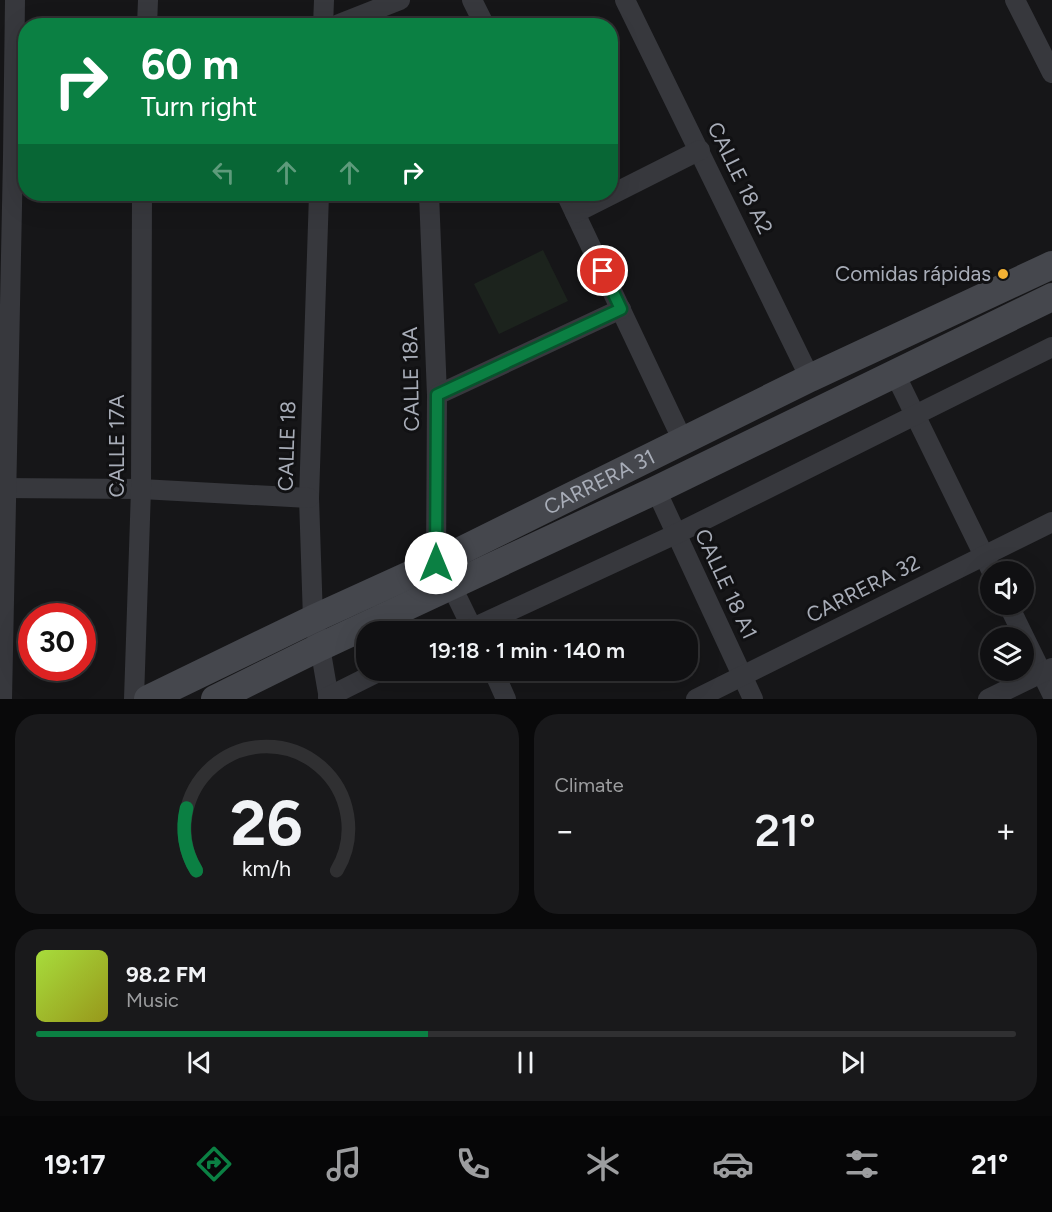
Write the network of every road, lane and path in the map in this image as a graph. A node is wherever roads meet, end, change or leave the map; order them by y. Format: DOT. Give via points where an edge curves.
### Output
graph roads {
  1 [pos="15,0"];
  2 [pos="148,0"];
  3 [pos="324,0"];
  4 [pos="400,0"];
  5 [pos="472,0"];
  6 [pos="625,0"];
  7 [pos="1015,0"];
  8 [pos="147,18"];
  9 [pos="323,18"];
  10 [pos="354,18"];
  11 [pos="481,18"];
  12 [pos="1052,73"];
  13 [pos="700,150"];
  14 [pos="13,157"];
  15 [pos="618,191"];
  16 [pos="142,201"];
  17 [pos="319,201"];
  18 [pos="429,201"];
  19 [pos="569,201"];
  20 [pos="599,201"];
  21 [pos="575,213"];
  22 [pos="1052,265"];
  23 [pos="1052,297"];
  24 [pos="621,309"];
  25 [pos="1052,347"];
  26 [pos="895,374"];
  27 [pos="810,378"];
  28 [pos="437,395"];
  29 [pos="915,414"];
  30 [pos="683,441"];
  31 [pos="3,488"];
  32 [pos="141,489"];
  33 [pos="656,490"];
  34 [pos="309,498"];
  35 [pos="1052,522"];
  36 [pos="676,534"];
  37 [pos="987,561"];
  38 [pos="991,561"];
  39 [pos="436,563"];
  40 [pos="980,567"];
  41 [pos="452,586"];
  42 [pos="1014,615"];
  43 [pos="314,619"];
  44 [pos="466,621"];
  45 [pos="489,621"];
  46 [pos="320,647"];
  47 [pos="1047,671"];
  48 [pos="742,676"];
  49 [pos="361,681"];
  50 [pos="498,681"];
  51 [pos="1052,694"];
  52 [pos="328,698"];
  53 [pos="2,699"];
  54 [pos="134,699"];
  55 [pos="148,699"];
  56 [pos="215,699"];
  57 [pos="506,699"];
  58 [pos="696,699"];
  59 [pos="753,699"];
  60 [pos="988,699"];
  1 -- 14 [label="street"];
  2 -- 8 [label="street"];
  3 -- 9 [label="street"];
  4 -- 10 [label="street"];
  5 -- 11 [label="street"];
  6 -- 13 [label="street, CALLE 18 A2"];
  7 -- 12 [label="street"];
  13 -- 15 [label="street"];
  13 -- 27 [label="street, CALLE 18 A2"];
  14 -- 31 [label="street"];
  16 -- 32 [label="street, CALLE 17A"];
  17 -- 34 [label="street, CALLE 18"];
  18 -- 28 [label="street, CALLE 18A"];
  19 -- 21 [label="street"];
  20 -- 21 [label="street"];
  21 -- 24 [label="street"];
  22 -- 27 [label="main road, CARRERA 31"];
  23 -- 26 [label="main road, CARRERA 31"];
  24 -- 28 [label="street"];
  24 -- 30 [label="street"];
  25 -- 29 [label="street"];
  26 -- 29 [label="street"];
  26 -- 33 [label="main road, CARRERA 31"];
  27 -- 30 [label="main road, CARRERA 31"];
  28 -- 39 [label="street, CALLE 18A"];
  29 -- 36 [label="street"];
  29 -- 37 [label="street"];
  30 -- 39 [label="main road, CARRERA 31"];
  31 -- 32 [label="street"];
  31 -- 53 [label="street"];
  32 -- 34 [label="street"];
  32 -- 54 [label="street, CALLE 17A"];
  33 -- 36 [label="street, CALLE 18 A1"];
  33 -- 41 [label="main road, CARRERA 31"];
  34 -- 43 [label="street, CALLE 18"];
  35 -- 38 [label="street, CARRERA 32"];
  36 -- 45 [label="street"];
  36 -- 48 [label="street, CALLE 18 A1"];
  39 -- 43 [label="main road, CARRERA 31"];
  40 -- 48 [label="street, CARRERA 32"];
  41 -- 44 [label="street"];
  41 -- 46 [label="main road, CARRERA 31"];
  42 -- 47 [label="street"];
  43 -- 46 [label="street, CALLE 18"];
  43 -- 55 [label="main road, CARRERA 31"];
  46 -- 52 [label="street, CALLE 18"];
  46 -- 56 [label="main road, CARRERA 31"];
  47 -- 51 [label="street"];
  47 -- 60 [label="street"];
  48 -- 58 [label="street, CARRERA 32"];
  48 -- 59 [label="street, CALLE 18 A1"];
  49 -- 52 [label="street"];
  50 -- 57 [label="street"];
}
